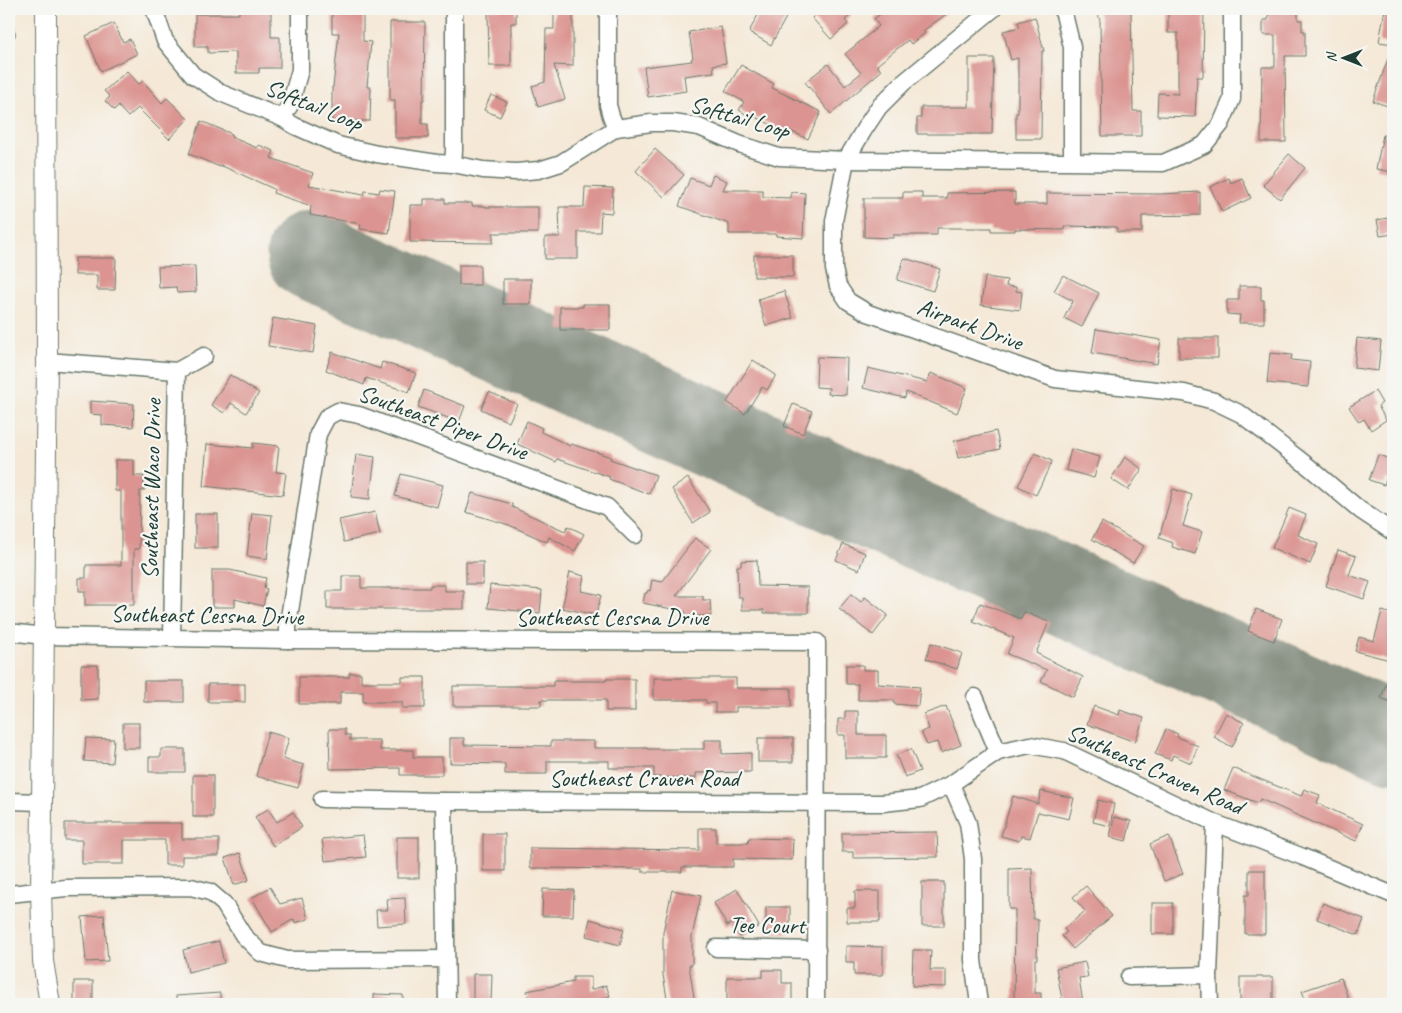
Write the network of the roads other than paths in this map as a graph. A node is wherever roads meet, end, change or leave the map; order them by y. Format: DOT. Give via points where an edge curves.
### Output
graph roads {
  1 [pos="46,9"];
  2 [pos="154,9"];
  3 [pos="300,9"];
  4 [pos="454,9"];
  5 [pos="608,9"];
  6 [pos="993,9"];
  7 [pos="1061,9"];
  8 [pos="1232,9"];
  9 [pos="282,118"];
  10 [pos="616,128"];
  11 [pos="846,160"];
  12 [pos="1072,161"];
  13 [pos="453,164"];
  14 [pos="204,356"];
  15 [pos="47,361"];
  16 [pos="177,370"];
  17 [pos="1393,532"];
  18 [pos="636,535"];
  19 [pos="9,632"];
  20 [pos="44,636"];
  21 [pos="172,638"];
  22 [pos="288,640"];
  23 [pos="975,697"];
  24 [pos="998,752"];
  25 [pos="951,784"];
  26 [pos="322,799"];
  27 [pos="9,801"];
  28 [pos="444,801"];
  29 [pos="41,802"];
  30 [pos="817,803"];
  31 [pos="1216,823"];
  32 [pos="41,891"];
  33 [pos="9,894"];
  34 [pos="1393,895"];
  35 [pos="716,948"];
  36 [pos="817,950"];
  37 [pos="446,960"];
  38 [pos="1209,975"];
  39 [pos="1129,977"];
  40 [pos="50,1004"];
  41 [pos="447,1004"];
  42 [pos="816,1004"];
  43 [pos="979,1004"];
  44 [pos="1210,1004"];
  1 -- 15 [label="street"];
  2 -- 9 [label="street, Softtail Loop" via="165,41 193,75 221,93"];
  3 -- 9 [label="street" via="300,70 290,105"];
  4 -- 13 [label="street"];
  5 -- 10 [label="street" via="608,105"];
  6 -- 11 [label="street, Airpark Drive" via="903,83 879,107"];
  7 -- 12 [label="street" via="1072,47"];
  8 -- 12 [label="street, Softtail Loop" via="1232,99 1221,124 1204,146 1163,163"];
  9 -- 13 [label="street, Softtail Loop" via="338,146"];
  10 -- 11 [label="street, Softtail Loop" via="673,123 698,127 779,157"];
  10 -- 13 [label="street, Softtail Loop" via="561,163 539,170 483,170"];
  11 -- 12 [label="street, Softtail Loop"];
  11 -- 17 [label="street, Airpark Drive" via="834,221 834,269 838,286 848,301 868,313 1055,379 1184,393 1214,401 1241,414 1360,510"];
  14 -- 16 [label="street"];
  15 -- 16 [label="street"];
  15 -- 20 [label="street"];
  16 -- 21 [label="street, Southeast Waco Drive"];
  18 -- 22 [label="street, Southeast Piper Drive" via="607,508 359,415 338,411 326,417 318,434"];
  19 -- 20 [label="street, Southeast Cessna Drive"];
  20 -- 21 [label="street, Southeast Cessna Drive"];
  20 -- 29 [label="street"];
  21 -- 22 [label="street, Southeast Cessna Drive"];
  22 -- 30 [label="street, Southeast Cessna Drive" via="817,642"];
  23 -- 24 [label="street"];
  24 -- 25 [label="street, Southeast Craven Road"];
  24 -- 31 [label="street, Southeast Craven Road" via="1030,745 1064,751"];
  25 -- 30 [label="street, Southeast Craven Road" via="920,799"];
  25 -- 43 [label="street" via="968,823 973,859 973,960"];
  26 -- 28 [label="street, Southeast Craven Road"];
  27 -- 29 [label="street"];
  28 -- 30 [label="street, Southeast Craven Road"];
  28 -- 37 [label="street"];
  29 -- 32 [label="street"];
  30 -- 36 [label="street, Southeast Cessna Drive"];
  31 -- 34 [label="street, Southeast Craven Road"];
  31 -- 38 [label="street"];
  32 -- 33 [label="street"];
  32 -- 37 [label="street" via="192,887 210,892 224,904 243,935 262,953 279,958"];
  32 -- 40 [label="street" via="43,960"];
  35 -- 36 [label="street, Tee Court"];
  36 -- 42 [label="street, Southeast Cessna Drive"];
  37 -- 41 [label="street"];
  38 -- 39 [label="street"];
  38 -- 44 [label="street"];
}
